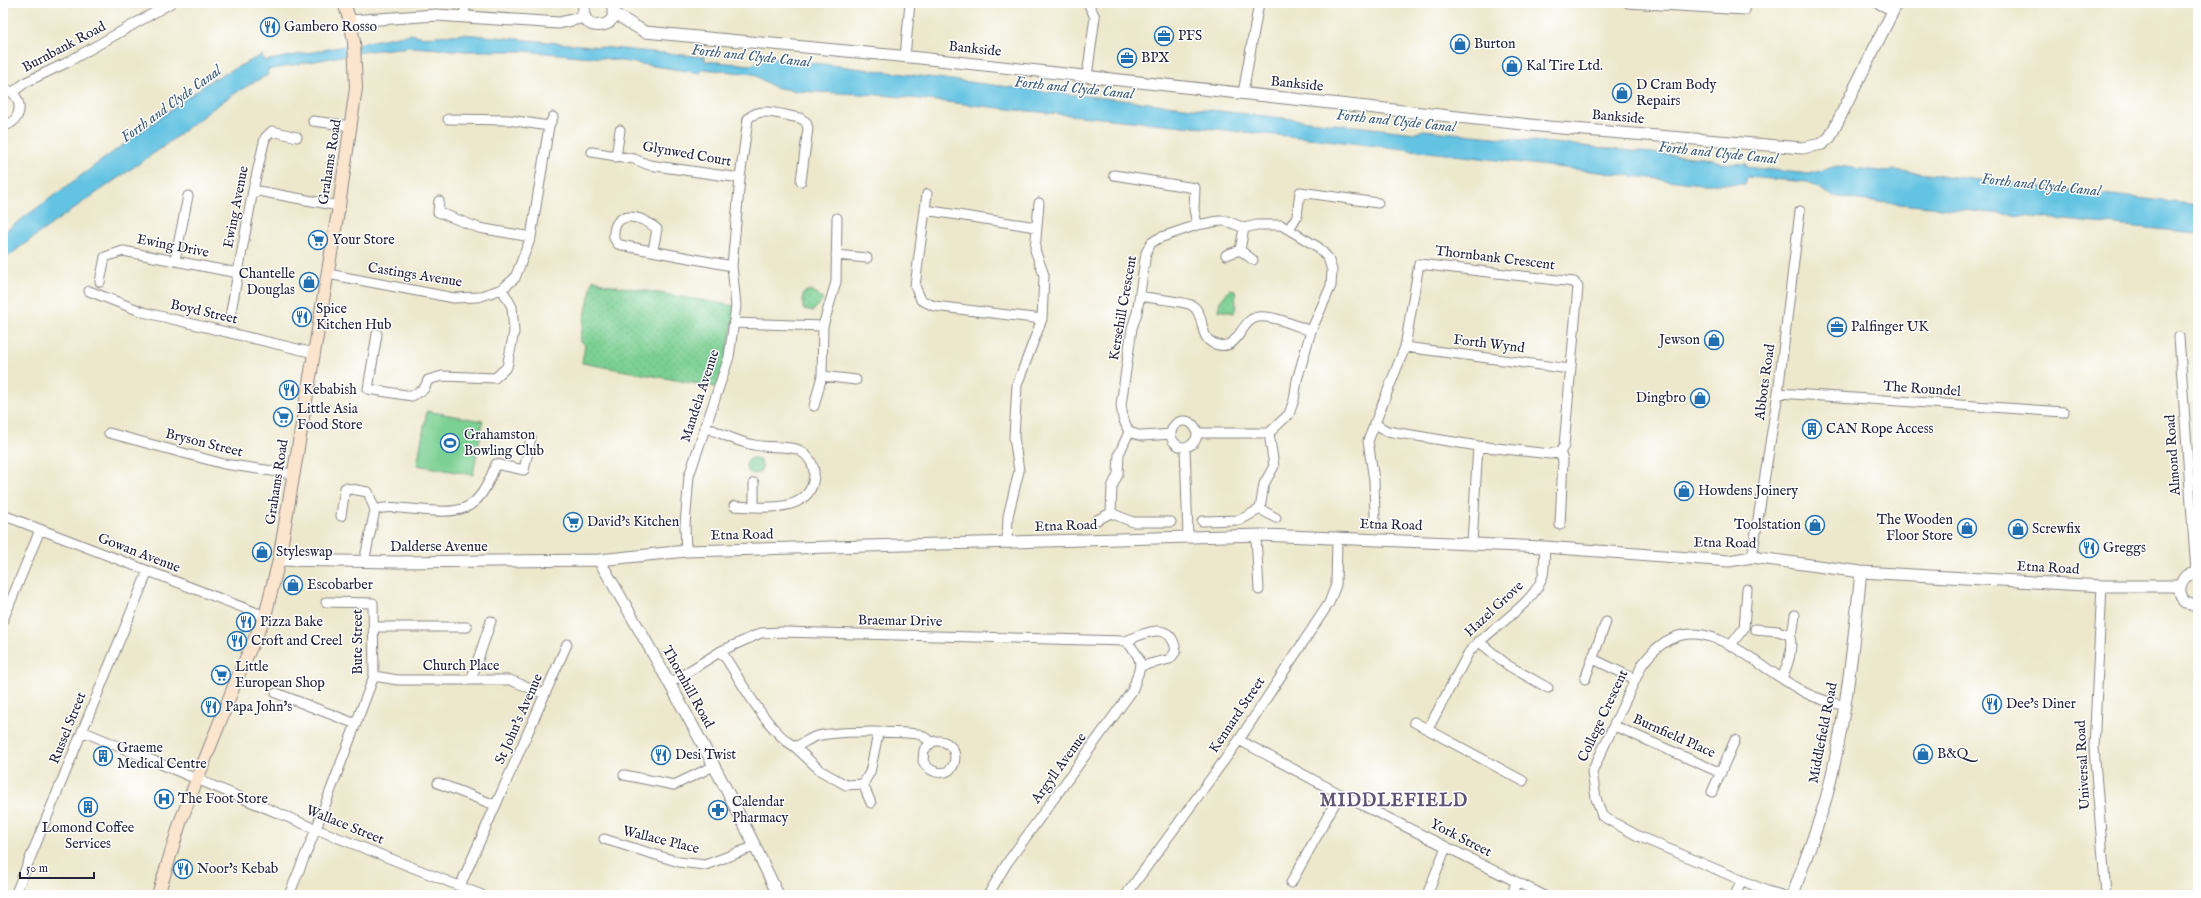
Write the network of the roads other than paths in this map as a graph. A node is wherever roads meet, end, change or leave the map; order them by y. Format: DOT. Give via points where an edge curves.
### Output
graph roads {
  1 [pos="171,3"];
  2 [pos="344,3"];
  3 [pos="466,3"];
  4 [pos="586,3"];
  5 [pos="910,3"];
  6 [pos="1088,3"];
  7 [pos="1258,3"];
  8 [pos="1628,3"];
  9 [pos="1746,3"];
  10 [pos="1877,3"];
  11 [pos="1895,7"];
  12 [pos="612,8"];
  13 [pos="464,16"];
  14 [pos="585,17"];
  15 [pos="350,21"];
  16 [pos="905,56"];
  17 [pos="1087,76"];
  18 [pos="3,88"];
  19 [pos="13,92"];
  20 [pos="1243,94"];
  21 [pos="553,117"];
  22 [pos="448,119"];
  23 [pos="313,121"];
  24 [pos="3,126"];
  25 [pos="352,126"];
  26 [pos="549,126"];
  27 [pos="620,130"];
  28 [pos="297,137"];
  29 [pos="592,152"];
  30 [pos="616,157"];
  31 [pos="1114,175"];
  32 [pos="740,178"];
  33 [pos="801,181"];
  34 [pos="253,190"];
  35 [pos="927,194"];
  36 [pos="188,196"];
  37 [pos="439,201"];
  38 [pos="1039,203"];
  39 [pos="1378,203"];
  40 [pos="339,206"];
  41 [pos="925,210"];
  42 [pos="1800,211"];
  43 [pos="837,218"];
  44 [pos="1197,225"];
  45 [pos="1036,227"];
  46 [pos="1244,228"];
  47 [pos="1289,229"];
  48 [pos="531,237"];
  49 [pos="653,250"];
  50 [pos="1240,250"];
  51 [pos="836,255"];
  52 [pos="1226,255"];
  53 [pos="867,258"];
  54 [pos="175,260"];
  55 [pos="1253,260"];
  56 [pos="732,266"];
  57 [pos="238,273"];
  58 [pos="328,274"];
  59 [pos="100,282"];
  60 [pos="502,289"];
  61 [pos="89,291"];
  62 [pos="1140,296"];
  63 [pos="230,317"];
  64 [pos="1042,319"];
  65 [pos="734,323"];
  66 [pos="823,326"];
  67 [pos="1311,331"];
  68 [pos="377,334"];
  69 [pos="2179,337"];
  70 [pos="1405,347"];
  71 [pos="314,353"];
  72 [pos="1570,369"];
  73 [pos="822,376"];
  74 [pos="856,380"];
  75 [pos="1778,393"];
  76 [pos="814,406"];
  77 [pos="2064,412"];
  78 [pos="1374,423"];
  79 [pos="705,427"];
  80 [pos="1129,432"];
  81 [pos="109,433"];
  82 [pos="1197,433"];
  83 [pos="1269,433"];
  84 [pos="1171,434"];
  85 [pos="531,438"];
  86 [pos="1478,446"];
  87 [pos="1185,447"];
  88 [pos="1560,452"];
  89 [pos="293,474"];
  90 [pos="754,483"];
  91 [pos="734,506"];
  92 [pos="754,507"];
  93 [pos="375,510"];
  94 [pos="1260,510"];
  95 [pos="1111,513"];
  96 [pos="3,515"];
  97 [pos="340,516"];
  98 [pos="1276,518"];
  99 [pos="1376,519"];
  100 [pos="1097,520"];
  101 [pos="1202,521"];
  102 [pos="1171,522"];
  103 [pos="1560,525"];
  104 [pos="40,530"];
  105 [pos="1256,536"];
  106 [pos="1188,537"];
  107 [pos="1337,538"];
  108 [pos="1007,543"];
  109 [pos="1472,543"];
  110 [pos="1545,547"];
  111 [pos="686,551"];
  112 [pos="1752,557"];
  113 [pos="279,560"];
  114 [pos="599,560"];
  115 [pos="364,562"];
  116 [pos="148,571"];
  117 [pos="1860,572"];
  118 [pos="2197,572"];
  119 [pos="2102,586"];
  120 [pos="2180,586"];
  121 [pos="1748,589"];
  122 [pos="1259,590"];
  123 [pos="326,602"];
  124 [pos="2198,606"];
  125 [pos="1795,615"];
  126 [pos="265,616"];
  127 [pos="3,620"];
  128 [pos="491,621"];
  129 [pos="1606,622"];
  130 [pos="374,627"];
  131 [pos="467,627"];
  132 [pos="1755,629"];
  133 [pos="1790,635"];
  134 [pos="1126,641"];
  135 [pos="1478,641"];
  136 [pos="567,644"];
  137 [pos="1731,645"];
  138 [pos="721,651"];
  139 [pos="1593,659"];
  140 [pos="1141,666"];
  141 [pos="374,676"];
  142 [pos="1782,678"];
  143 [pos="1585,679"];
  144 [pos="1635,679"];
  145 [pos="471,680"];
  146 [pos="670,683"];
  147 [pos="1548,688"];
  148 [pos="276,693"];
  149 [pos="545,694"];
  150 [pos="1846,706"];
  151 [pos="1414,722"];
  152 [pos="356,724"];
  153 [pos="1615,726"];
  154 [pos="1428,730"];
  155 [pos="82,731"];
  156 [pos="878,734"];
  157 [pos="1239,740"];
  158 [pos="1735,740"];
  159 [pos="932,742"];
  160 [pos="795,747"];
  161 [pos="714,766"];
  162 [pos="1721,773"];
  163 [pos="624,775"];
  164 [pos="198,778"];
  165 [pos="1523,781"];
  166 [pos="438,783"];
  167 [pos="863,784"];
  168 [pos="1712,792"];
  169 [pos="1340,794"];
  170 [pos="871,803"];
  171 [pos="495,805"];
  172 [pos="316,829"];
  173 [pos="604,839"];
  174 [pos="756,846"];
  175 [pos="1446,847"];
  176 [pos="1742,880"];
  177 [pos="1516,882"];
  178 [pos="1291,883"];
  179 [pos="460,886"];
  180 [pos="15,895"];
  181 [pos="158,895"];
  182 [pos="289,895"];
  183 [pos="482,895"];
  184 [pos="778,895"];
  185 [pos="988,895"];
  186 [pos="1126,895"];
  187 [pos="1427,895"];
  188 [pos="1512,895"];
  189 [pos="1543,895"];
  190 [pos="1735,895"];
  191 [pos="1782,895"];
  192 [pos="1793,895"];
  193 [pos="2106,895"];
  1 -- 19 [label="street, Burnbank Road" via="66,63 26,82"];
  2 -- 15 [label="main road, Grahams Road"];
  3 -- 13 [label="street"];
  4 -- 14 [label="street"];
  5 -- 16 [label="street"];
  6 -- 17 [label="street" via="1095,17"];
  7 -- 20 [label="street"];
  8 -- 9 [label="street" via="1745,10"];
  10 -- 11 [label="street"];
  11 -- 20 [label="street, Bankside" via="1830,137 1813,147 1549,127"];
  12 -- 14 [label="street" via="609,22 602,26 592,25"];
  12 -- 16 [label="street, Bankside" via="645,32"];
  13 -- 14 [label="street" via="541,24 559,24"];
  13 -- 15 [label="street" via="436,15"];
  15 -- 25 [label="main road, Grahams Road" via="354,42 356,88"];
  16 -- 17 [label="street, Bankside"];
  17 -- 20 [label="street, Bankside"];
  18 -- 19 [label="street"];
  19 -- 24 [label="street" via="17,98 19,111 14,121"];
  21 -- 26 [label="street, Castings Avenue"];
  22 -- 26 [label="street" via="509,120"];
  23 -- 25 [label="street"];
  25 -- 40 [label="main road, Grahams Road"];
  26 -- 48 [label="street, Castings Avenue"];
  27 -- 30 [label="street"];
  28 -- 34 [label="street, Ewing Avenue" via="272,131 265,138"];
  29 -- 30 [label="street, Glynwed Court"];
  30 -- 32 [label="street, Glynwed Court" via="649,165"];
  31 -- 44 [label="street" via="1195,188 1194,209"];
  32 -- 33 [label="street, Glynwed Court" via="748,119 752,113 759,111 800,118 806,122 808,128"];
  32 -- 56 [label="street, Mandela Avenue"];
  34 -- 40 [label="street"];
  34 -- 57 [label="street, Ewing Avenue"];
  35 -- 41 [label="street"];
  36 -- 54 [label="street"];
  37 -- 48 [label="street" via="438,212 479,228"];
  38 -- 45 [label="street"];
  39 -- 47 [label="street" via="1300,192 1297,216"];
  40 -- 58 [label="main road, Grahams Road"];
  41 -- 45 [label="street"];
  41 -- 64 [label="street" via="915,286 921,300 934,306"];
  42 -- 75 [label="street, Abbots Road"];
  43 -- 51 [label="street"];
  44 -- 46 [label="street, Kersehill Crescent" via="1227,221"];
  44 -- 62 [label="street, Kersehill Crescent" via="1151,243 1146,253"];
  45 -- 64 [label="street" via="1035,250 1044,275"];
  46 -- 47 [label="street, Kersehill Crescent" via="1275,224"];
  46 -- 50 [label="street"];
  47 -- 67 [label="street, Kersehill Crescent" via="1318,247 1328,258 1332,270 1330,286"];
  48 -- 60 [label="street, Castings Avenue" via="515,278"];
  49 -- 49 [label="street" via="618,244 614,238 615,224 627,217 649,221 657,229"];
  49 -- 56 [label="street"];
  50 -- 52 [label="street"];
  50 -- 55 [label="street"];
  51 -- 53 [label="street"];
  51 -- 66 [label="street" via="836,282"];
  54 -- 57 [label="street, Ewing Drive"];
  54 -- 59 [label="street, Ewing Drive" via="123,251 105,257"];
  56 -- 65 [label="street, Mandela Avenue" via="736,306"];
  57 -- 63 [label="street, Ewing Avenue"];
  58 -- 60 [label="street, Castings Avenue" via="454,298 478,297"];
  58 -- 71 [label="main road, Grahams Road"];
  60 -- 68 [label="street" via="512,306 514,332 507,367 494,378 442,376 428,380 424,389 412,396 368,388"];
  61 -- 71 [label="street, Boyd Street" via="143,312"];
  62 -- 67 [label="street" via="1182,302 1195,307 1201,318 1204,333 1209,341 1216,344 1227,346 1235,341 1245,327 1258,317"];
  62 -- 80 [label="street, Kersehill Crescent" via="1132,328 1121,405"];
  64 -- 108 [label="street" via="1017,385 1014,437 1019,472 1008,516"];
  65 -- 66 [label="street"];
  65 -- 79 [label="street, Mandela Avenue" via="729,357"];
  66 -- 73 [label="street"];
  67 -- 83 [label="street, Kersehill Crescent" via="1289,414"];
  69 -- 118 [label="street, Almond Road"];
  70 -- 72 [label="street, Forth Wynd"];
  70 -- 72 [label="street, Thornbank Crescent" via="1419,264 1574,282 1578,287"];
  70 -- 78 [label="street"];
  71 -- 89 [label="main road, Grahams Road"];
  72 -- 88 [label="street" via="1564,446"];
  73 -- 74 [label="street"];
  73 -- 76 [label="street"];
  75 -- 77 [label="street, The Roundel"];
  75 -- 112 [label="street, Abbots Road"];
  78 -- 86 [label="street" via="1388,431"];
  78 -- 99 [label="street" via="1368,441"];
  79 -- 92 [label="street" via="752,445 798,450 807,456 812,464 814,481 805,496 796,503 785,507"];
  79 -- 111 [label="street, Mandela Avenue" via="689,476 685,525"];
  80 -- 84 [label="street" via="1142,436"];
  80 -- 95 [label="street" via="1119,454 1118,474 1112,487"];
  81 -- 89 [label="street, Bryson Street" via="224,464"];
  82 -- 83 [label="street"];
  82 -- 84 [label="street" via="1194,425 1183,421 1174,425"];
  82 -- 87 [label="street" via="1193,443"];
  83 -- 94 [label="street" via="1274,466 1264,484"];
  84 -- 87 [label="street" via="1175,444"];
  85 -- 93 [label="street" via="524,470 496,464 480,498 469,506 444,512 387,506"];
  86 -- 88 [label="street" via="1550,454"];
  86 -- 109 [label="street"];
  87 -- 106 [label="street"];
  88 -- 103 [label="street" via="1563,460"];
  89 -- 113 [label="main road, Grahams Road"];
  90 -- 92 [label="street"];
  91 -- 92 [label="street"];
  93 -- 97 [label="street" via="368,492 345,488"];
  93 -- 115 [label="street"];
  94 -- 98 [label="street"];
  94 -- 101 [label="street" via="1240,520"];
  95 -- 100 [label="street"];
  95 -- 102 [label="street" via="1133,522"];
  96 -- 104 [label="street, Gowan Avenue"];
  104 -- 116 [label="street, Gowan Avenue"];
  104 -- 127 [label="street"];
  105 -- 106 [label="street, Etna Road"];
  105 -- 107 [label="street, Etna Road"];
  105 -- 122 [label="street"];
  106 -- 108 [label="street, Etna Road"];
  107 -- 109 [label="street, Etna Road"];
  107 -- 157 [label="street, Kennard Street" via="1336,586 1329,603"];
  108 -- 111 [label="street, Etna Road"];
  109 -- 110 [label="street, Etna Road"];
  110 -- 112 [label="street, Etna Road" via="1729,561"];
  110 -- 135 [label="street, Hazel Grove" via="1543,576 1531,597"];
  111 -- 114 [label="street, Etna Road"];
  112 -- 117 [label="street, Etna Road"];
  113 -- 115 [label="street, Dalderse Avenue"];
  113 -- 126 [label="main road, Grahams Road"];
  114 -- 115 [label="street, Dalderse Avenue"];
  114 -- 146 [label="street, Thornhill Road"];
  116 -- 126 [label="street, Gowan Avenue"];
  116 -- 155 [label="street, Russel Street"];
  117 -- 119 [label="street, Etna Road"];
  117 -- 150 [label="street, Middlefield Road"];
  118 -- 120 [label="street" via="2186,576"];
  119 -- 120 [label="street, Etna Road"];
  119 -- 193 [label="street, Universal Road" via="2094,748"];
  120 -- 124 [label="street" via="2186,603"];
  121 -- 137 [label="street" via="1744,628"];
  123 -- 130 [label="street, Bute Street" via="373,603"];
  125 -- 133 [label="street"];
  126 -- 164 [label="main road, Grahams Road" via="238,676"];
  128 -- 145 [label="street"];
  129 -- 139 [label="street"];
  130 -- 131 [label="street"];
  130 -- 141 [label="street, Bute Street"];
  132 -- 133 [label="street"];
  133 -- 142 [label="street" via="1792,644 1789,661"];
  134 -- 138 [label="street, Braemar Drive" via="782,632 761,633"];
  134 -- 140 [label="street" via="1137,653"];
  134 -- 140 [label="street" via="1148,631 1166,632 1174,639 1176,652 1170,659"];
  135 -- 147 [label="street" via="1509,666"];
  135 -- 154 [label="street, Hazel Grove" via="1469,652"];
  136 -- 149 [label="street, St John's Avenue"];
  137 -- 142 [label="street, College Crescent"];
  137 -- 144 [label="street, College Crescent" via="1702,634 1674,637 1650,653"];
  138 -- 146 [label="street, Braemar Drive"];
  138 -- 160 [label="street" via="767,720 782,739"];
  139 -- 143 [label="street"];
  139 -- 144 [label="street"];
  140 -- 185 [label="street, Argyll Avenue" via="1132,691 1007,863"];
  141 -- 145 [label="street, Church Place" via="398,680"];
  141 -- 152 [label="street, Bute Street"];
  142 -- 150 [label="street, College Crescent" via="1808,694"];
  144 -- 153 [label="street, College Crescent"];
  145 -- 149 [label="street, Church Place" via="510,680"];
  146 -- 161 [label="street, Thornhill Road"];
  148 -- 152 [label="street"];
  149 -- 171 [label="street, St John's Avenue"];
  150 -- 192 [label="street, Middlefield Road" via="1828,793"];
  151 -- 154 [label="street"];
  152 -- 172 [label="street, Bute Street"];
  153 -- 162 [label="street, Burnfield Place"];
  153 -- 176 [label="street, College Crescent" via="1592,772 1602,816 1638,836"];
  154 -- 165 [label="street"];
  155 -- 164 [label="street, Wallace Street"];
  155 -- 180 [label="street, Russel Street"];
  156 -- 159 [label="street" via="920,734"];
  156 -- 160 [label="street" via="838,733 814,737"];
  156 -- 167 [label="street" via="870,772"];
  157 -- 169 [label="street, York Street"];
  157 -- 186 [label="street, Kennard Street"];
  158 -- 162 [label="street"];
  160 -- 167 [label="street" via="821,771 846,785"];
  161 -- 163 [label="street" via="674,786"];
  161 -- 174 [label="street, Thornhill Road"];
  162 -- 168 [label="street"];
  164 -- 172 [label="street, Wallace Street"];
  164 -- 181 [label="main road, Grahams Road"];
  166 -- 171 [label="street"];
  167 -- 170 [label="street"];
  169 -- 175 [label="street, York Street"];
  169 -- 178 [label="street"];
  171 -- 179 [label="street, St John's Avenue"];
  172 -- 179 [label="street, Wallace Street"];
  172 -- 182 [label="street, Bute Street"];
  173 -- 174 [label="street, Wallace Place" via="679,862 705,865"];
  174 -- 184 [label="street, Thornhill Road"];
  175 -- 177 [label="street, York Street"];
  175 -- 187 [label="street"];
  176 -- 190 [label="street"];
  176 -- 191 [label="street, College Crescent"];
  177 -- 188 [label="street"];
  177 -- 189 [label="street, York Street"];
  179 -- 183 [label="street, Wallace Street"];
}
